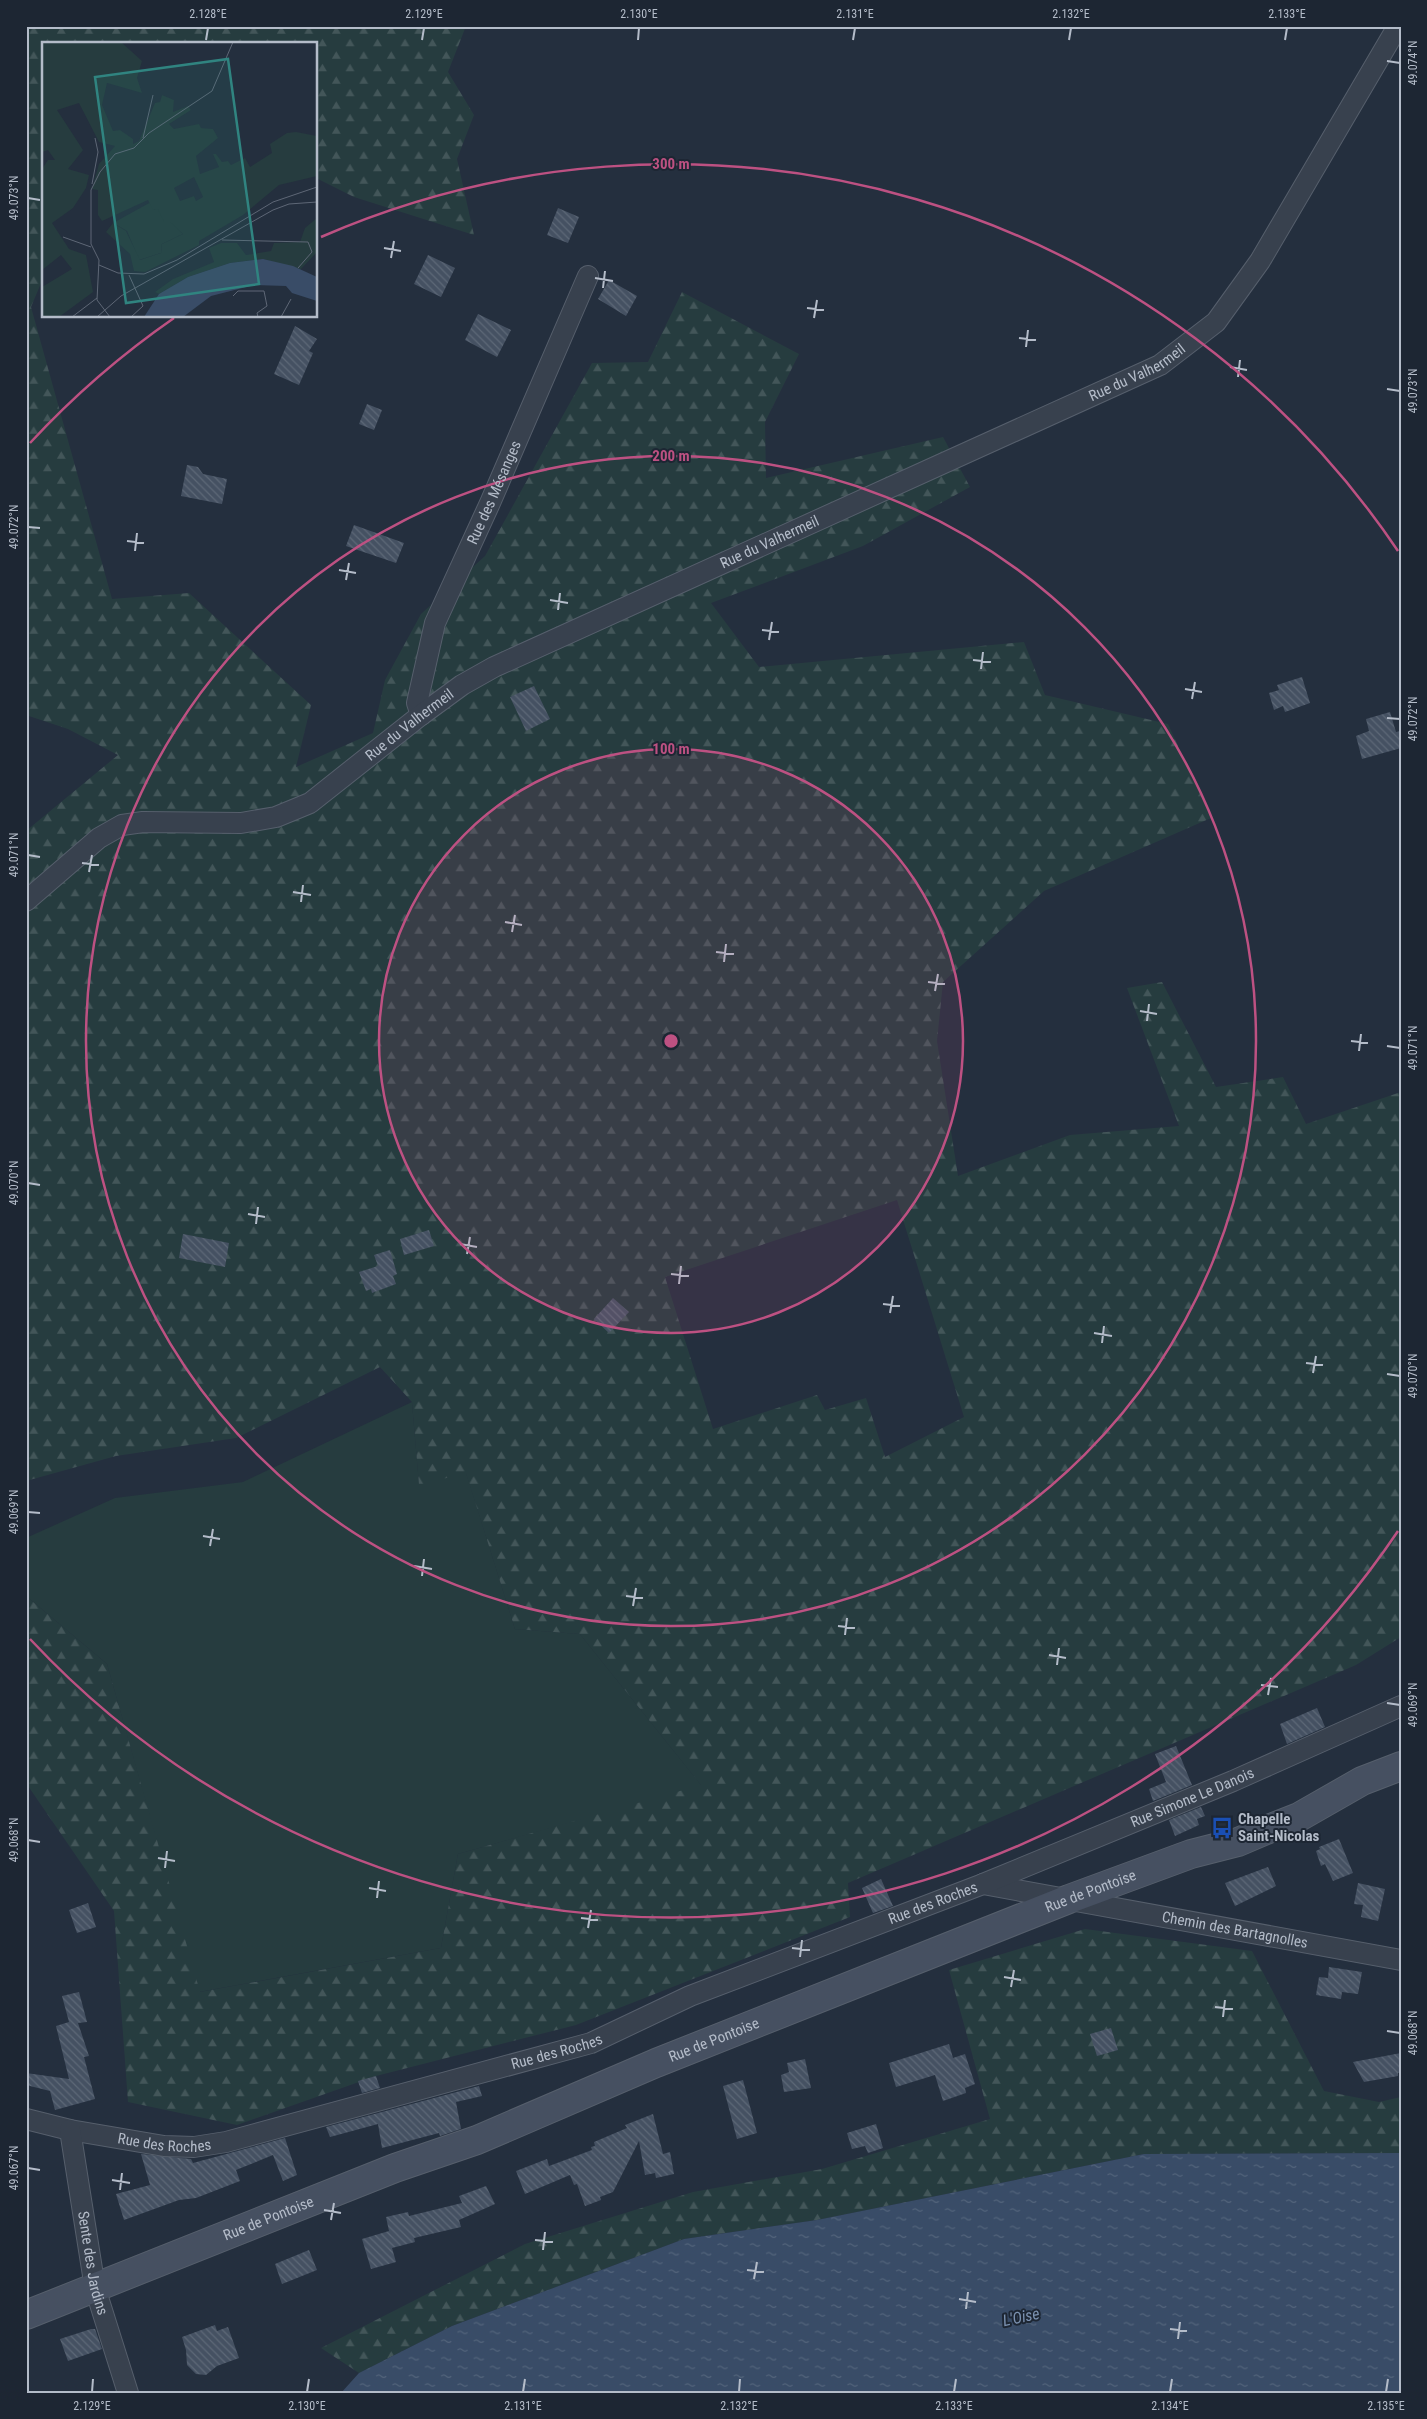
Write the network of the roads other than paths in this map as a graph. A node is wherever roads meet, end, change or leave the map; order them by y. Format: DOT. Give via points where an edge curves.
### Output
graph roads {
  1 [pos="1398,26"];
  2 [pos="588,276"];
  3 [pos="421,715"];
  4 [pos="26,901"];
  5 [pos="1401,1706"];
  6 [pos="1401,1766"];
  7 [pos="983,1884"];
  8 [pos="1069,1899"];
  9 [pos="1401,1960"];
  10 [pos="26,2119"];
  11 [pos="70,2130"];
  12 [pos="94,2288"];
  13 [pos="26,2315"];
  14 [pos="128,2393"];
  1 -- 3 [label="street, Rue du Valhermeil" via="1260,262 1216,322 1160,365 494,667 462,685"];
  2 -- 3 [label="street, Rue des Mésanges" via="435,623 417,703"];
  3 -- 4 [label="street, Rue du Valhermeil" via="310,803 276,817 241,823 142,822 122,825 100,838"];
  5 -- 7 [label="street, Rue Simone Le Danois" via="1233,1781"];
  6 -- 8 [label="main road, Rue de Pontoise" via="1362,1781 1299,1817 1238,1842 1191,1854"];
  7 -- 8 [label="street, Rue des Roches"];
  7 -- 11 [label="street, Rue des Roches" via="690,1996 591,2043 226,2142 194,2147 164,2146"];
  8 -- 9 [label="street, Chemin des Bartagnolles"];
  8 -- 12 [label="main road, Rue de Pontoise" via="665,2060 477,2140 395,2168"];
  10 -- 11 [label="street, Rue des Roches"];
  11 -- 12 [label="street, Sente des Jardins"];
  12 -- 13 [label="main road, Rue de Pontoise"];
  12 -- 14 [label="street, Sente des Jardins"];
}
